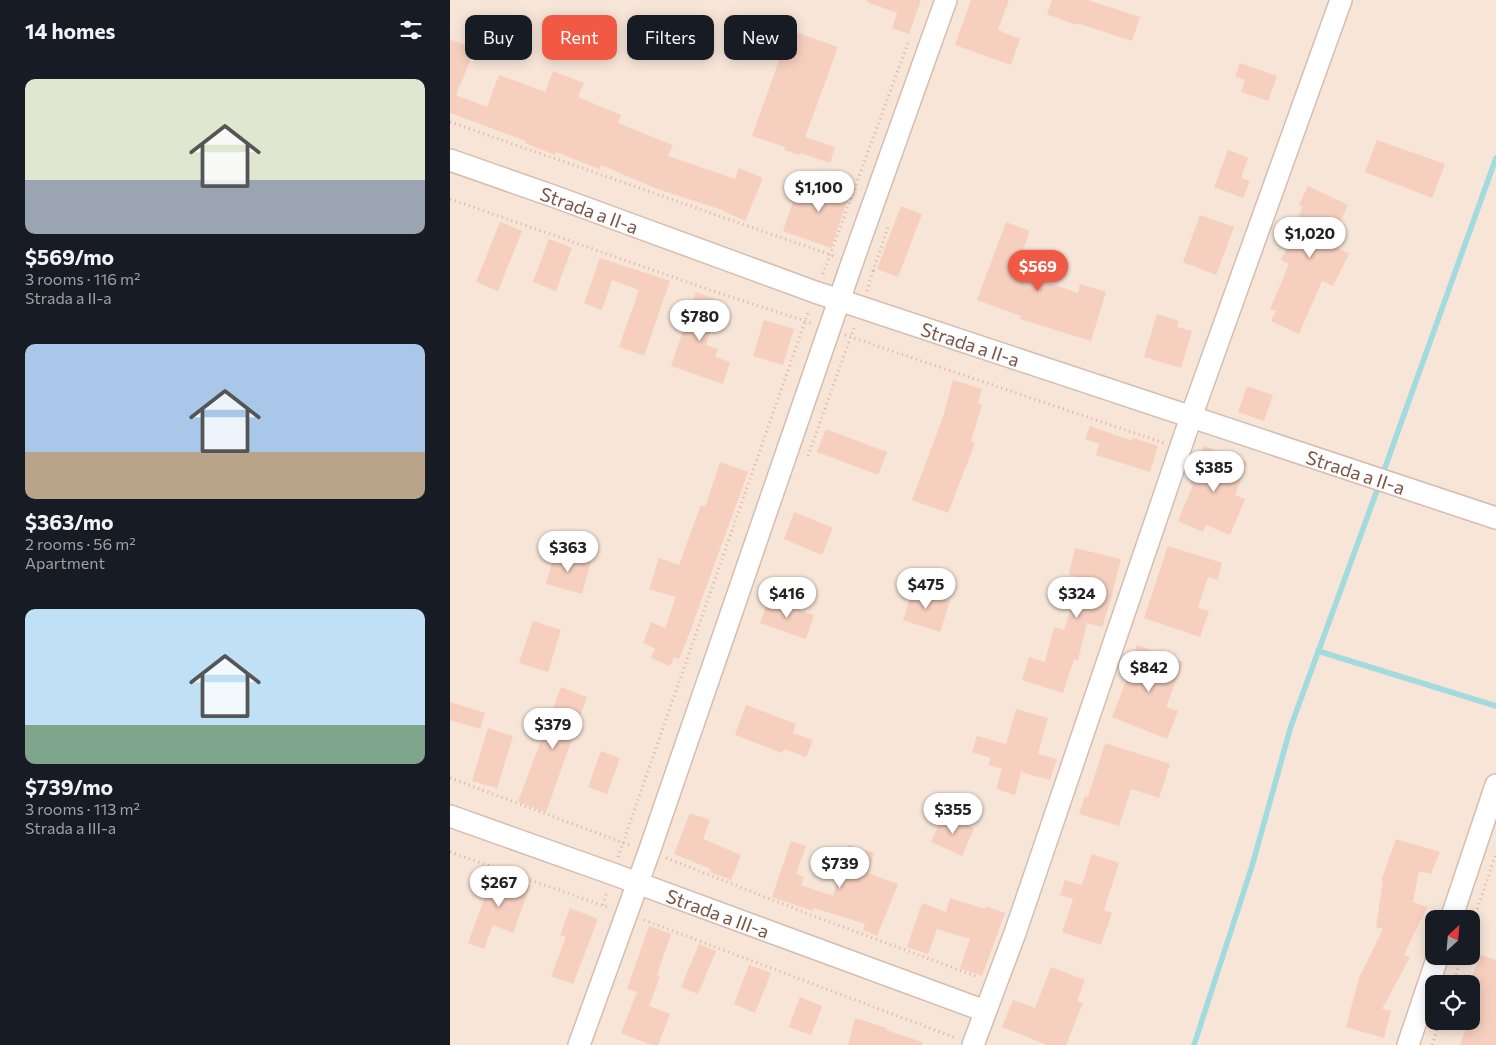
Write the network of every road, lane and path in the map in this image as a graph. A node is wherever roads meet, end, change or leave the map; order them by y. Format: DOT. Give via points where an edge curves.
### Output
graph roads {
  1 [pos="946,0"];
  2 [pos="1341,0"];
  3 [pos="911,36"];
  4 [pos="450,122"];
  5 [pos="450,160"];
  6 [pos="450,199"];
  7 [pos="831,255"];
  8 [pos="852,263"];
  9 [pos="815,292"];
  10 [pos="840,301"];
  11 [pos="861,307"];
  12 [pos="805,321"];
  13 [pos="829,329"];
  14 [pos="850,336"];
  15 [pos="1190,417"];
  16 [pos="1162,453"];
  17 [pos="808,458"];
  18 [pos="1496,518"];
  19 [pos="450,778"];
  20 [pos="1496,785"];
  21 [pos="450,816"];
  22 [pos="622,842"];
  23 [pos="450,852"];
  24 [pos="662,853"];
  25 [pos="1496,853"];
  26 [pos="613,874"];
  27 [pos="646,886"];
  28 [pos="603,905"];
  29 [pos="1454,910"];
  30 [pos="1477,910"];
  31 [pos="626,914"];
  32 [pos="646,921"];
  33 [pos="643,930"];
  34 [pos="1435,965"];
  35 [pos="984,979"];
  36 [pos="985,1011"];
  37 [pos="1437,1030"];
  38 [pos="968,1043"];
  39 [pos="579,1045"];
  40 [pos="1408,1045"];
  41 [pos="1432,1045"];
  1 -- 8 [label="street"];
  2 -- 15 [label="street"];
  3 -- 7 [label="path"];
  4 -- 7 [label="path"];
  5 -- 9 [label="street, Strada a II-a"];
  6 -- 12 [label="path"];
  7 -- 8 [label="path"];
  7 -- 9 [label="path"];
  8 -- 10 [label="street"];
  8 -- 11 [label="path" via="873,271"];
  9 -- 10 [label="street, Strada a II-a"];
  9 -- 12 [label="path"];
  10 -- 11 [label="street, Strada a II-a"];
  10 -- 13 [label="street"];
  11 -- 14 [label="path"];
  11 -- 15 [label="street, Strada a II-a"];
  12 -- 13 [label="path"];
  12 -- 22 [label="path"];
  13 -- 14 [label="path"];
  13 -- 24 [label="street"];
  14 -- 16 [label="path" via="1165,443"];
  14 -- 17 [label="path"];
  15 -- 18 [label="street, Strada a II-a"];
  15 -- 36 [label="street" via="1015,933"];
  19 -- 22 [label="path"];
  20 -- 29 [label="street"];
  21 -- 26 [label="street, Strada a III-a"];
  22 -- 24 [label="path"];
  22 -- 26 [label="path"];
  23 -- 28 [label="path"];
  24 -- 27 [label="street"];
  24 -- 27 [label="path"];
  24 -- 35 [label="path" via="816,917"];
  25 -- 30 [label="path"];
  26 -- 27 [label="street, Strada a III-a"];
  26 -- 28 [label="path"];
  27 -- 31 [label="street"];
  27 -- 32 [label="path"];
  27 -- 36 [label="street, Strada a III-a"];
  28 -- 31 [label="path"];
  31 -- 32 [label="path"];
  31 -- 39 [label="street"];
  32 -- 33 [label="path"];
  32 -- 38 [label="path"];
  34 -- 40 [label="street"];
  36 -- 38 [label="street"];
  37 -- 41 [label="path"];
}
